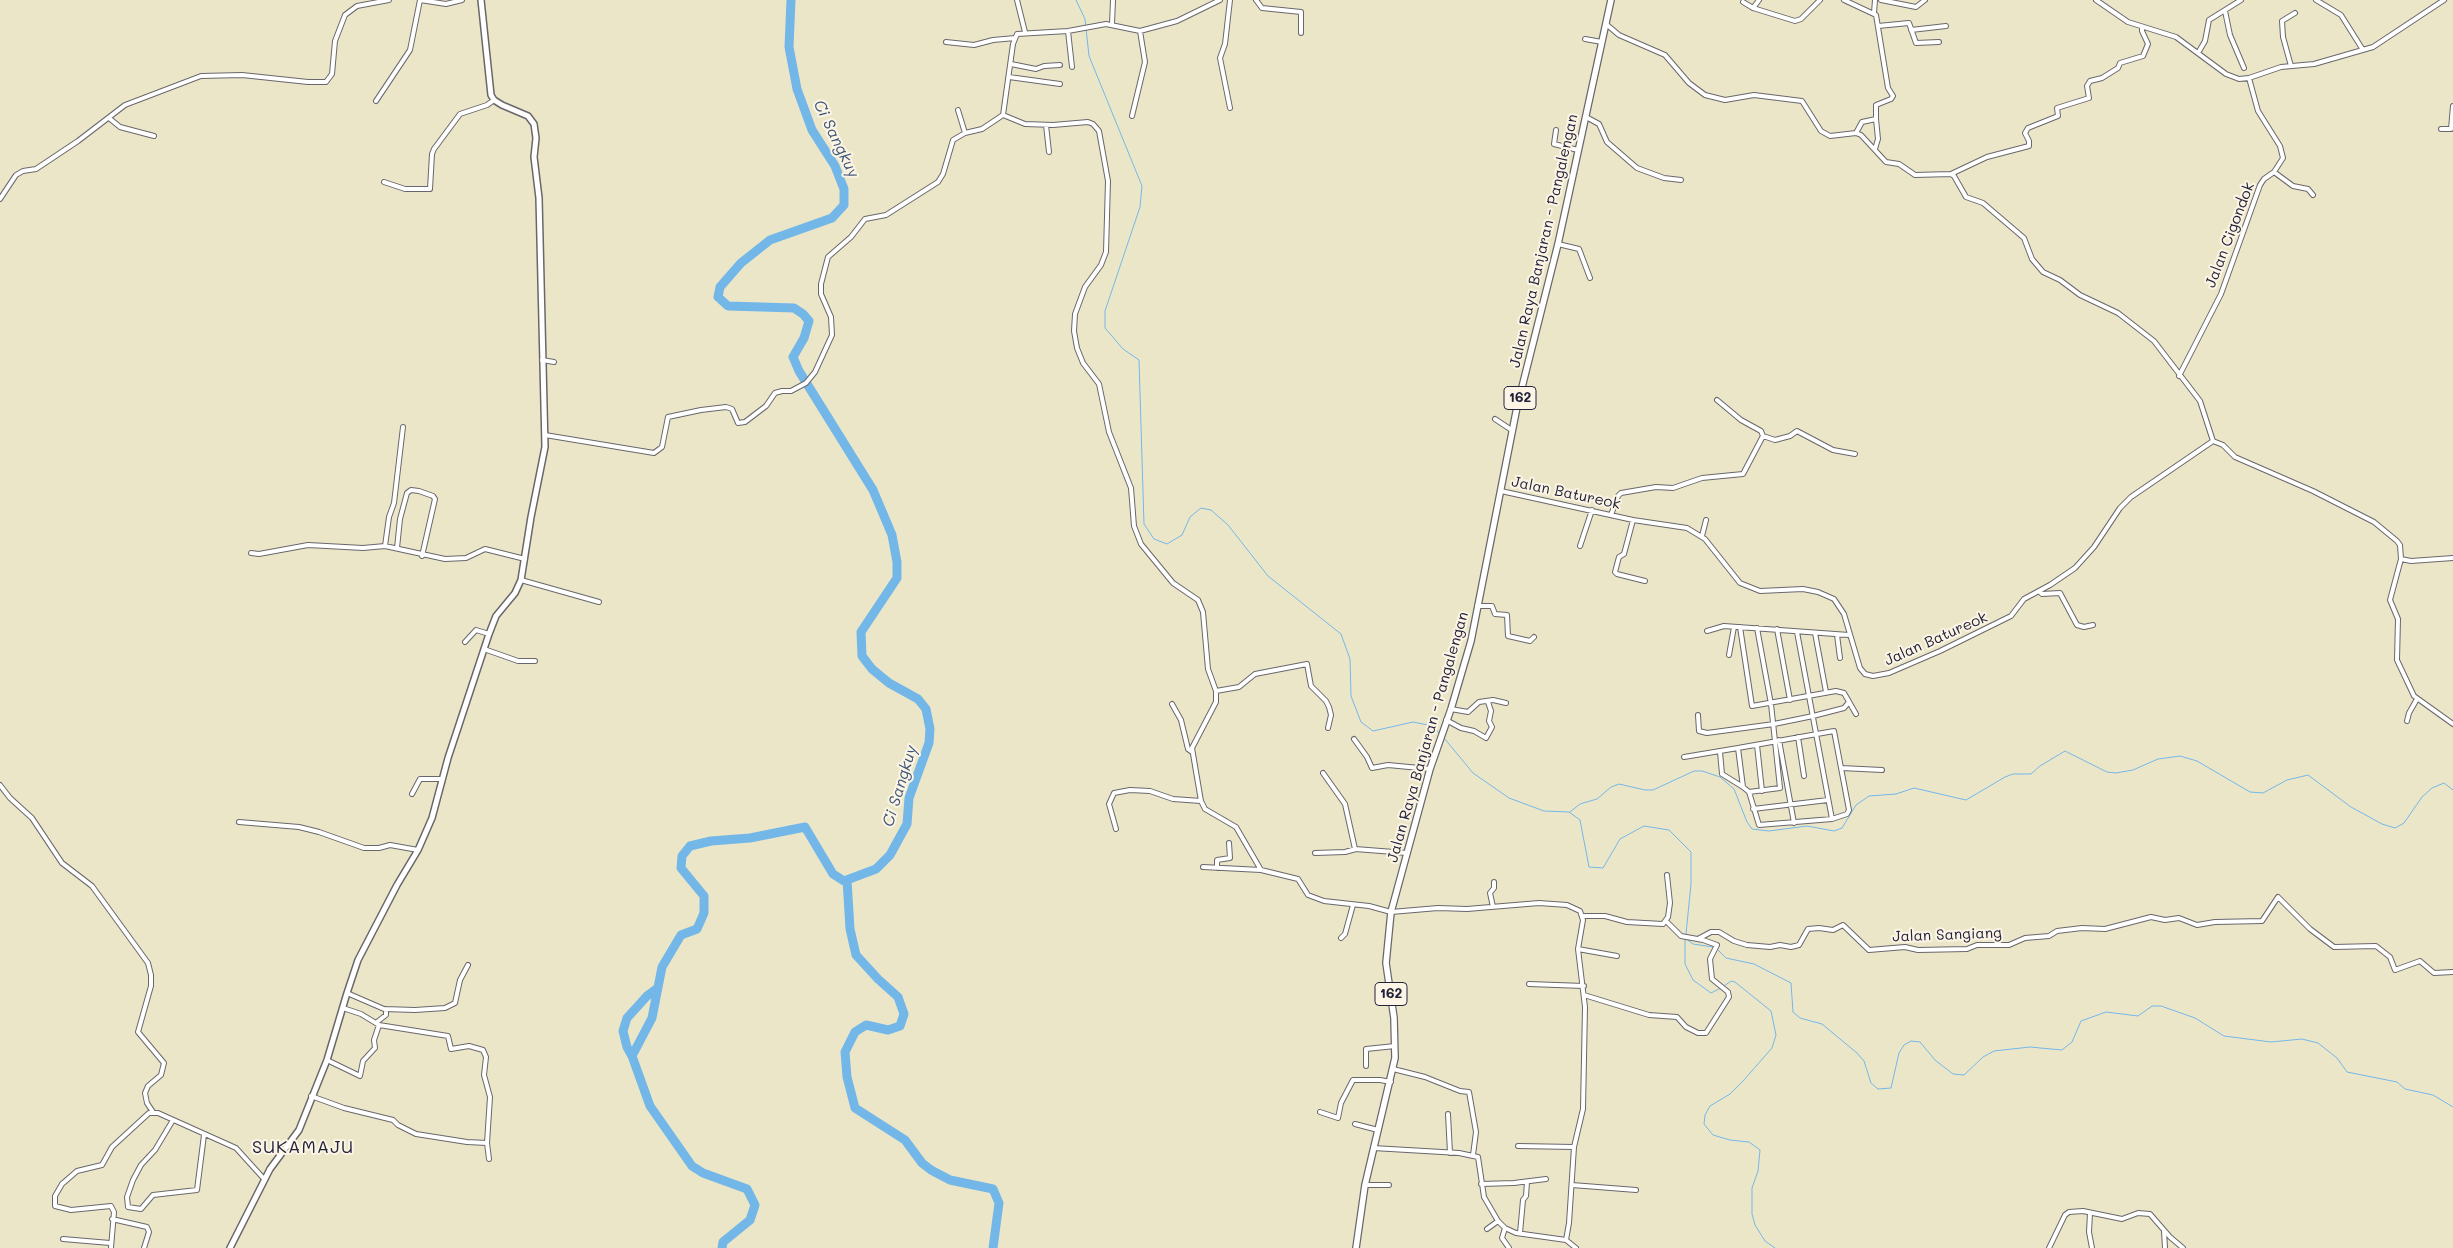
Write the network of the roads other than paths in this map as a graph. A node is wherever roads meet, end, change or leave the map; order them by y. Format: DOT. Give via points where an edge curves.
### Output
graph roads {
  1 [pos="389,0"];
  2 [pos="420,0"];
  3 [pos="462,0"];
  4 [pos="481,0"];
  5 [pos="1018,0"];
  6 [pos="1112,0"];
  7 [pos="1220,0"];
  8 [pos="1230,0"];
  9 [pos="1256,0"];
  10 [pos="1611,0"];
  11 [pos="1759,0"];
  12 [pos="1820,0"];
  13 [pos="1844,0"];
  14 [pos="1875,0"];
  15 [pos="1881,0"];
  16 [pos="1926,0"];
  17 [pos="2096,0"];
  18 [pos="2240,0"];
  19 [pos="2316,0"];
  20 [pos="2444,0"];
  21 [pos="1743,2"];
  22 [pos="1753,8"];
  23 [pos="2225,11"];
  24 [pos="2295,13"];
  25 [pos="1874,14"];
  26 [pos="1112,24"];
  27 [pos="1606,24"];
  28 [pos="1878,26"];
  29 [pos="1946,26"];
  30 [pos="2142,27"];
  31 [pos="1911,30"];
  32 [pos="1068,31"];
  33 [pos="1140,31"];
  34 [pos="1025,32"];
  35 [pos="1301,33"];
  36 [pos="1015,38"];
  37 [pos="1585,39"];
  38 [pos="946,42"];
  39 [pos="1602,42"];
  40 [pos="1939,42"];
  41 [pos="2363,50"];
  42 [pos="2198,53"];
  43 [pos="1010,64"];
  44 [pos="1060,66"];
  45 [pos="2291,66"];
  46 [pos="1072,67"];
  47 [pos="2244,68"];
  48 [pos="1009,76"];
  49 [pos="2249,78"];
  50 [pos="1060,84"];
  51 [pos="494,100"];
  52 [pos="376,101"];
  53 [pos="2453,106"];
  54 [pos="1230,108"];
  55 [pos="958,110"];
  56 [pos="1003,115"];
  57 [pos="1132,116"];
  58 [pos="1586,117"];
  59 [pos="108,118"];
  60 [pos="1876,119"];
  61 [pos="1046,125"];
  62 [pos="2441,129"];
  63 [pos="1556,130"];
  64 [pos="966,133"];
  65 [pos="1856,133"];
  66 [pos="154,136"];
  67 [pos="1875,149"];
  68 [pos="1578,150"];
  69 [pos="1049,152"];
  70 [pos="2274,172"];
  71 [pos="1951,174"];
  72 [pos="1681,180"];
  73 [pos="384,182"];
  74 [pos="2313,195"];
  75 [pos="0,199"];
  76 [pos="1558,244"];
  77 [pos="1590,278"];
  78 [pos="542,360"];
  79 [pos="554,362"];
  80 [pos="2179,376"];
  81 [pos="1717,400"];
  82 [pos="1494,419"];
  83 [pos="403,427"];
  84 [pos="1513,431"];
  85 [pos="545,436"];
  86 [pos="1763,436"];
  87 [pos="2213,441"];
  88 [pos="1855,454"];
  89 [pos="1501,491"];
  90 [pos="1592,510"];
  91 [pos="1610,515"];
  92 [pos="1634,520"];
  93 [pos="1706,520"];
  94 [pos="1702,536"];
  95 [pos="385,546"];
  96 [pos="1580,546"];
  97 [pos="396,548"];
  98 [pos="250,553"];
  99 [pos="422,556"];
  100 [pos="2453,558"];
  101 [pos="525,559"];
  102 [pos="2401,559"];
  103 [pos="522,580"];
  104 [pos="1644,581"];
  105 [pos="2039,591"];
  106 [pos="599,602"];
  107 [pos="1477,606"];
  108 [pos="2092,625"];
  109 [pos="1734,627"];
  110 [pos="1740,627"];
  111 [pos="1757,628"];
  112 [pos="1777,629"];
  113 [pos="1707,632"];
  114 [pos="1797,632"];
  115 [pos="1815,633"];
  116 [pos="489,634"];
  117 [pos="1837,635"];
  118 [pos="1849,635"];
  119 [pos="1534,637"];
  120 [pos="465,642"];
  121 [pos="484,649"];
  122 [pos="1729,655"];
  123 [pos="1840,658"];
  124 [pos="535,661"];
  125 [pos="1216,691"];
  126 [pos="1826,692"];
  127 [pos="1808,696"];
  128 [pos="2417,699"];
  129 [pos="1790,700"];
  130 [pos="1488,702"];
  131 [pos="1849,702"];
  132 [pos="1506,703"];
  133 [pos="1172,704"];
  134 [pos="1771,704"];
  135 [pos="1451,709"];
  136 [pos="1856,714"];
  137 [pos="1698,715"];
  138 [pos="1813,716"];
  139 [pos="1446,721"];
  140 [pos="2407,721"];
  141 [pos="1774,724"];
  142 [pos="2453,724"];
  143 [pos="1328,728"];
  144 [pos="1816,734"];
  145 [pos="1798,737"];
  146 [pos="1354,739"];
  147 [pos="1778,740"];
  148 [pos="1757,745"];
  149 [pos="1738,748"];
  150 [pos="1192,752"];
  151 [pos="1720,752"];
  152 [pos="1684,757"];
  153 [pos="1841,768"];
  154 [pos="1430,769"];
  155 [pos="1882,770"];
  156 [pos="1323,773"];
  157 [pos="1804,776"];
  158 [pos="442,779"];
  159 [pos="0,785"];
  160 [pos="1743,786"];
  161 [pos="1762,791"];
  162 [pos="1749,792"];
  163 [pos="412,794"];
  164 [pos="1828,800"];
  165 [pos="1201,801"];
  166 [pos="1791,805"];
  167 [pos="1753,810"];
  168 [pos="1832,819"];
  169 [pos="239,822"];
  170 [pos="1794,823"];
  171 [pos="1116,829"];
  172 [pos="1230,844"];
  173 [pos="1356,849"];
  174 [pos="418,850"];
  175 [pos="1315,853"];
  176 [pos="1407,853"];
  177 [pos="1203,867"];
  178 [pos="1217,868"];
  179 [pos="1261,870"];
  180 [pos="1667,875"];
  181 [pos="1494,882"];
  182 [pos="1353,906"];
  183 [pos="1493,907"];
  184 [pos="1391,912"];
  185 [pos="1582,916"];
  186 [pos="1666,921"];
  187 [pos="1340,938"];
  188 [pos="1698,938"];
  189 [pos="1578,949"];
  190 [pos="1617,956"];
  191 [pos="468,965"];
  192 [pos="2453,972"];
  193 [pos="1529,984"];
  194 [pos="1584,986"];
  195 [pos="347,993"];
  196 [pos="1584,995"];
  197 [pos="343,1008"];
  198 [pos="386,1009"];
  199 [pos="378,1023"];
  200 [pos="1395,1046"];
  201 [pos="327,1060"];
  202 [pos="1366,1066"];
  203 [pos="1393,1070"];
  204 [pos="1391,1082"];
  205 [pos="311,1096"];
  206 [pos="153,1112"];
  207 [pos="1320,1112"];
  208 [pos="1448,1114"];
  209 [pos="174,1120"];
  210 [pos="1355,1124"];
  211 [pos="1378,1130"];
  212 [pos="204,1135"];
  213 [pos="487,1142"];
  214 [pos="1518,1146"];
  215 [pos="1574,1147"];
  216 [pos="1373,1148"];
  217 [pos="1450,1153"];
  218 [pos="1473,1155"];
  219 [pos="489,1159"];
  220 [pos="1546,1179"];
  221 [pos="265,1180"];
  222 [pos="1527,1182"];
  223 [pos="1481,1184"];
  224 [pos="1364,1185"];
  225 [pos="1390,1185"];
  226 [pos="1572,1185"];
  227 [pos="1636,1190"];
  228 [pos="2090,1213"];
  229 [pos="112,1219"];
  230 [pos="1498,1221"];
  231 [pos="1505,1228"];
  232 [pos="1488,1229"];
  233 [pos="2164,1231"];
  234 [pos="1520,1233"];
  235 [pos="63,1239"];
  236 [pos="1566,1240"];
  237 [pos="110,1243"];
  238 [pos="110,1248"];
  239 [pos="144,1248"];
  240 [pos="230,1248"];
  241 [pos="1356,1248"];
  242 [pos="1509,1248"];
  243 [pos="1576,1248"];
  244 [pos="2049,1248"];
  245 [pos="2092,1248"];
  246 [pos="2165,1248"];
  247 [pos="2183,1248"];
  1 -- 59 [label="street" via="357,6 345,15 334,41 332,74 326,82 242,75 203,76 125,105"];
  2 -- 3 [label="street" via="446,4"];
  2 -- 52 [label="street" via="410,50"];
  4 -- 51 [label="street" via="489,88"];
  5 -- 34 [label="street"];
  6 -- 26 [label="street"];
  7 -- 33 [label="street" via="1177,21"];
  8 -- 54 [label="street" via="1225,44 1220,58"];
  9 -- 35 [label="street" via="1262,8 1301,12"];
  10 -- 27 [label="main road, Jalan Raya Banjaran - Pangalengan / 162"];
  11 -- 22 [label="street"];
  12 -- 22 [label="street" via="1795,21"];
  13 -- 25 [label="street"];
  14 -- 25 [label="street"];
  15 -- 16 [label="street" via="1916,7"];
  17 -- 30 [label="street" via="2128,22"];
  18 -- 23 [label="street"];
  19 -- 41 [label="street" via="2341,15"];
  20 -- 41 [label="street" via="2384,41"];
  21 -- 22 [label="street"];
  23 -- 42 [label="street" via="2208,22 2205,40"];
  23 -- 47 [label="street" via="2230,34"];
  24 -- 45 [label="street" via="2282,21"];
  25 -- 28 [label="street"];
  26 -- 32 [label="street"];
  26 -- 33 [label="street"];
  27 -- 39 [label="main road, Jalan Raya Banjaran - Pangalengan / 162"];
  27 -- 65 [label="street" via="1619,35 1665,55 1689,83 1705,95 1724,100 1754,94 1779,100 1800,100 1821,131 1834,136"];
  28 -- 31 [label="street" via="1906,23"];
  28 -- 60 [label="street" via="1888,88 1893,96 1876,105"];
  29 -- 31 [label="street"];
  30 -- 42 [label="street" via="2176,37"];
  30 -- 71 [label="street" via="2148,44 2143,56 2120,64 2102,78 2089,82 2089,98 2057,108 2058,116 2028,128 2025,133 2029,146 1987,157"];
  31 -- 40 [label="street" via="1917,44"];
  32 -- 34 [label="street"];
  32 -- 46 [label="street"];
  33 -- 57 [label="street" via="1145,62"];
  34 -- 36 [label="street"];
  36 -- 38 [label="street" via="974,45"];
  36 -- 43 [label="street"];
  37 -- 39 [label="street"];
  39 -- 58 [label="main road, Jalan Raya Banjaran - Pangalengan / 162"];
  41 -- 45 [label="street" via="2314,64"];
  42 -- 49 [label="street" via="2233,78"];
  43 -- 44 [label="street" via="1036,69"];
  43 -- 48 [label="street"];
  45 -- 49 [label="street"];
  48 -- 50 [label="street"];
  48 -- 56 [label="street"];
  49 -- 70 [label="street, Jalan Cigondok" via="2258,111 2282,154 2283,158"];
  51 -- 73 [label="street" via="460,114 434,148 430,190 406,190"];
  51 -- 78 [label="street" via="528,116 535,128"];
  53 -- 62 [label="street" via="2451,129"];
  55 -- 64 [label="street"];
  56 -- 61 [label="street" via="1025,124"];
  56 -- 64 [label="street" via="982,129"];
  58 -- 68 [label="main road, Jalan Raya Banjaran - Pangalengan / 162"];
  58 -- 72 [label="street" via="1600,124 1607,142 1637,168 1664,178"];
  59 -- 66 [label="street" via="120,127"];
  59 -- 75 [label="street" via="36,169 16,175"];
  60 -- 65 [label="street" via="1862,122"];
  60 -- 67 [label="street" via="1878,139"];
  61 -- 69 [label="street"];
  61 -- 125 [label="street" via="1088,122 1100,131 1108,182 1106,252 1075,314 1076,348 1099,384 1109,432 1131,488 1134,526 1140,544 1173,583 1198,600 1201,607 1208,668"];
  63 -- 68 [label="street" via="1554,144"];
  64 -- 85 [label="street" via="951,143 938,182 886,215 865,220 828,257 821,294 831,318 832,335 815,372 806,383 791,391 782,390 775,394 766,406 743,423 737,421 730,408 668,417 662,447 654,453"];
  65 -- 67 [label="street"];
  67 -- 71 [label="street" via="1886,162 1899,164 1916,175"];
  68 -- 76 [label="main road, Jalan Raya Banjaran - Pangalengan / 162"];
  70 -- 74 [label="street" via="2293,186 2308,189"];
  70 -- 80 [label="street, Jalan Cigondok" via="2260,185 2221,294"];
  71 -- 80 [label="street" via="1966,197 1983,202 2024,238 2032,258 2043,272 2118,313 2140,329 2159,347"];
  76 -- 77 [label="street" via="1579,249"];
  76 -- 84 [label="main road, Jalan Raya Banjaran - Pangalengan / 162"];
  78 -- 79 [label="street"];
  78 -- 85 [label="street"];
  80 -- 87 [label="street" via="2200,401"];
  81 -- 86 [label="street" via="1741,420 1762,431"];
  82 -- 84 [label="street"];
  83 -- 95 [label="street"];
  84 -- 89 [label="main road, Jalan Raya Banjaran - Pangalengan / 162"];
  85 -- 101 [label="street" via="544,459"];
  86 -- 88 [label="street" via="1775,440 1797,431 1832,450"];
  86 -- 91 [label="street" via="1743,474 1702,478 1672,488 1622,493"];
  87 -- 102 [label="street" via="2223,445 2235,457 2374,522 2400,545"];
  87 -- 105 [label="street, Jalan Batureok" via="2131,497 2075,568"];
  89 -- 90 [label="street, Jalan Batureok"];
  89 -- 107 [label="main road, Jalan Raya Banjaran - Pangalengan / 162"];
  90 -- 91 [label="street, Jalan Batureok"];
  90 -- 96 [label="street"];
  91 -- 92 [label="street, Jalan Batureok"];
  92 -- 94 [label="street, Jalan Batureok" via="1679,525"];
  92 -- 104 [label="street" via="1615,572"];
  93 -- 94 [label="street"];
  94 -- 118 [label="street, Jalan Batureok" via="1740,583 1760,591 1803,589 1834,599 1844,614"];
  95 -- 97 [label="street"];
  95 -- 98 [label="street" via="308,545"];
  97 -- 99 [label="street"];
  97 -- 99 [label="street" via="407,493 419,491 435,499"];
  99 -- 101 [label="street" via="445,559 470,557 483,549"];
  100 -- 102 [label="street"];
  101 -- 103 [label="street"];
  102 -- 128 [label="street" via="2390,600 2398,620 2396,652 2409,688"];
  103 -- 106 [label="street"];
  103 -- 116 [label="street" via="516,593 496,616"];
  105 -- 108 [label="street" via="2042,594 2060,593 2077,625"];
  105 -- 118 [label="street, Jalan Batureok" via="2024,599 2011,616 2001,622 1880,675 1865,674 1860,668"];
  107 -- 119 [label="street" via="1492,606 1495,614 1507,615 1508,636 1530,641"];
  107 -- 135 [label="main road, Jalan Raya Banjaran - Pangalengan / 162" via="1471,640"];
  109 -- 110 [label="street"];
  109 -- 113 [label="street" via="1718,627"];
  109 -- 122 [label="street"];
  110 -- 111 [label="street"];
  110 -- 134 [label="street" via="1752,706"];
  111 -- 112 [label="street"];
  111 -- 134 [label="street"];
  112 -- 114 [label="street"];
  112 -- 129 [label="street"];
  114 -- 115 [label="street"];
  114 -- 127 [label="street"];
  115 -- 117 [label="street"];
  115 -- 126 [label="street"];
  116 -- 120 [label="street" via="476,630"];
  116 -- 121 [label="street"];
  117 -- 118 [label="street"];
  117 -- 123 [label="street"];
  121 -- 124 [label="street" via="518,661"];
  121 -- 158 [label="street"];
  125 -- 143 [label="street" via="1239,687 1256,674 1308,664 1311,686 1329,707"];
  125 -- 150 [label="street" via="1216,706 1194,740"];
  126 -- 127 [label="street"];
  126 -- 131 [label="street" via="1844,693"];
  127 -- 129 [label="street"];
  127 -- 138 [label="street"];
  128 -- 140 [label="street"];
  128 -- 142 [label="street"];
  129 -- 134 [label="street"];
  130 -- 132 [label="street"];
  130 -- 135 [label="street" via="1479,702 1468,712"];
  130 -- 139 [label="street" via="1491,711 1488,721 1492,727 1486,738"];
  131 -- 136 [label="street"];
  131 -- 138 [label="street" via="1844,708"];
  133 -- 150 [label="street" via="1181,720 1188,749"];
  134 -- 141 [label="street"];
  135 -- 139 [label="main road, Jalan Raya Banjaran - Pangalengan / 162"];
  137 -- 141 [label="street" via="1699,730 1704,733"];
  138 -- 141 [label="street"];
  138 -- 144 [label="street"];
  139 -- 154 [label="main road, Jalan Raya Banjaran - Pangalengan / 162"];
  141 -- 147 [label="street"];
  144 -- 145 [label="street"];
  144 -- 153 [label="street" via="1834,732"];
  144 -- 164 [label="street"];
  145 -- 147 [label="street"];
  145 -- 157 [label="street"];
  146 -- 154 [label="street" via="1372,768 1388,765"];
  147 -- 148 [label="street"];
  147 -- 161 [label="street" via="1780,788"];
  147 -- 166 [label="street"];
  148 -- 149 [label="street"];
  148 -- 161 [label="street"];
  149 -- 151 [label="street"];
  149 -- 160 [label="street"];
  150 -- 165 [label="street"];
  151 -- 152 [label="street"];
  151 -- 160 [label="street" via="1722,774"];
  153 -- 155 [label="street"];
  153 -- 168 [label="street" via="1849,810 1847,814"];
  154 -- 176 [label="main road, Jalan Raya Banjaran - Pangalengan / 162"];
  156 -- 173 [label="street" via="1345,804"];
  158 -- 163 [label="street" via="420,779"];
  158 -- 174 [label="street" via="432,818"];
  159 -- 206 [label="street" via="32,818 62,863 92,886 148,963 151,986 138,1032 164,1063 160,1076 145,1093"];
  160 -- 162 [label="street"];
  161 -- 162 [label="street"];
  162 -- 167 [label="street"];
  164 -- 166 [label="street"];
  164 -- 168 [label="street"];
  165 -- 171 [label="street" via="1174,799 1150,791 1115,793 1109,804"];
  165 -- 179 [label="street" via="1208,812 1236,827"];
  166 -- 167 [label="street"];
  166 -- 170 [label="street"];
  167 -- 170 [label="street" via="1756,822 1762,826"];
  168 -- 170 [label="street"];
  169 -- 174 [label="street" via="299,827 364,848 390,845"];
  172 -- 178 [label="street" via="1230,858 1217,860"];
  173 -- 175 [label="street"];
  173 -- 176 [label="street"];
  174 -- 195 [label="street" via="371,934"];
  176 -- 184 [label="main road, Jalan Raya Banjaran - Pangalengan / 162"];
  177 -- 178 [label="street"];
  178 -- 179 [label="street"];
  179 -- 182 [label="street" via="1298,879 1308,895"];
  180 -- 186 [label="street" via="1670,903"];
  181 -- 183 [label="street" via="1490,893"];
  182 -- 184 [label="street"];
  182 -- 187 [label="street" via="1345,934"];
  183 -- 184 [label="street"];
  183 -- 185 [label="street" via="1558,903 1574,908"];
  184 -- 200 [label="main road, Jalan Raya Banjaran - Pangalengan / 162" via="1386,963"];
  185 -- 186 [label="street" via="1605,916 1653,925"];
  185 -- 189 [label="street"];
  186 -- 188 [label="street" via="1681,936"];
  188 -- 192 [label="street, Jalan Sangiang" via="1717,932 1747,945 1791,947 1799,945 1808,930 1833,930 1843,925 1869,950 1905,947 1918,950 1967,949 1977,945 2008,945 2025,938 2082,928 2105,929 2151,917 2179,918 2197,925 2262,921 2278,898 2334,947 2376,946 2390,957 2395,970 2420,961 2434,973"];
  188 -- 196 [label="street" via="1716,947 1710,959 1712,979 1728,992 1729,997 1704,1034 1686,1027 1677,1017 1649,1015"];
  189 -- 190 [label="street"];
  189 -- 194 [label="street"];
  191 -- 198 [label="street" via="460,980 454,1005 438,1009"];
  193 -- 194 [label="street"];
  194 -- 196 [label="street"];
  195 -- 197 [label="street"];
  195 -- 198 [label="street"];
  196 -- 215 [label="street" via="1583,1110"];
  197 -- 199 [label="street"];
  197 -- 201 [label="street"];
  198 -- 199 [label="street" via="386,1015"];
  199 -- 201 [label="street" via="374,1048 363,1061 360,1076"];
  199 -- 213 [label="street" via="448,1036 451,1048 469,1046 482,1050 486,1057 484,1075 490,1097"];
  200 -- 202 [label="street" via="1366,1049"];
  200 -- 203 [label="main road, Jalan Raya Banjaran - Pangalengan / 162"];
  201 -- 205 [label="street"];
  203 -- 204 [label="main road, Jalan Raya Banjaran - Pangalengan / 162"];
  203 -- 218 [label="street" via="1425,1077 1469,1093 1476,1132"];
  204 -- 207 [label="street" via="1353,1080 1341,1103 1338,1118"];
  204 -- 211 [label="main road, Jalan Raya Banjaran - Pangalengan / 162"];
  205 -- 213 [label="street" via="393,1120 412,1132 467,1142"];
  205 -- 221 [label="street" via="294,1138"];
  206 -- 209 [label="street"];
  206 -- 229 [label="street" via="112,1147 102,1165 77,1171 57,1191 55,1206 83,1210 112,1206"];
  208 -- 217 [label="street"];
  209 -- 212 [label="street"];
  209 -- 212 [label="street" via="156,1150 135,1175 127,1197 128,1207 141,1210 153,1195 197,1190"];
  210 -- 211 [label="street"];
  211 -- 216 [label="main road, Jalan Raya Banjaran - Pangalengan / 162"];
  212 -- 221 [label="street" via="239,1150"];
  213 -- 219 [label="street"];
  214 -- 215 [label="street"];
  215 -- 226 [label="street"];
  216 -- 217 [label="street"];
  216 -- 224 [label="main road, Jalan Raya Banjaran - Pangalengan / 162"];
  217 -- 218 [label="street"];
  218 -- 223 [label="street" via="1480,1159"];
  220 -- 222 [label="street"];
  221 -- 240 [label="street"];
  222 -- 223 [label="street"];
  222 -- 234 [label="street"];
  223 -- 230 [label="street"];
  224 -- 225 [label="street"];
  224 -- 241 [label="main road, Jalan Raya Banjaran - Pangalengan / 162"];
  226 -- 227 [label="street"];
  226 -- 236 [label="street"];
  228 -- 233 [label="street" via="2126,1218 2146,1212"];
  228 -- 244 [label="street" via="2067,1213 2060,1221"];
  228 -- 245 [label="street"];
  229 -- 237 [label="street"];
  229 -- 239 [label="street" via="147,1228 149,1232"];
  230 -- 231 [label="street"];
  230 -- 232 [label="street"];
  231 -- 234 [label="street"];
  231 -- 242 [label="street" via="1502,1238"];
  233 -- 246 [label="street"];
  233 -- 247 [label="street"];
  234 -- 236 [label="street"];
  235 -- 237 [label="street"];
  236 -- 243 [label="street"];
  237 -- 238 [label="street"];
}
